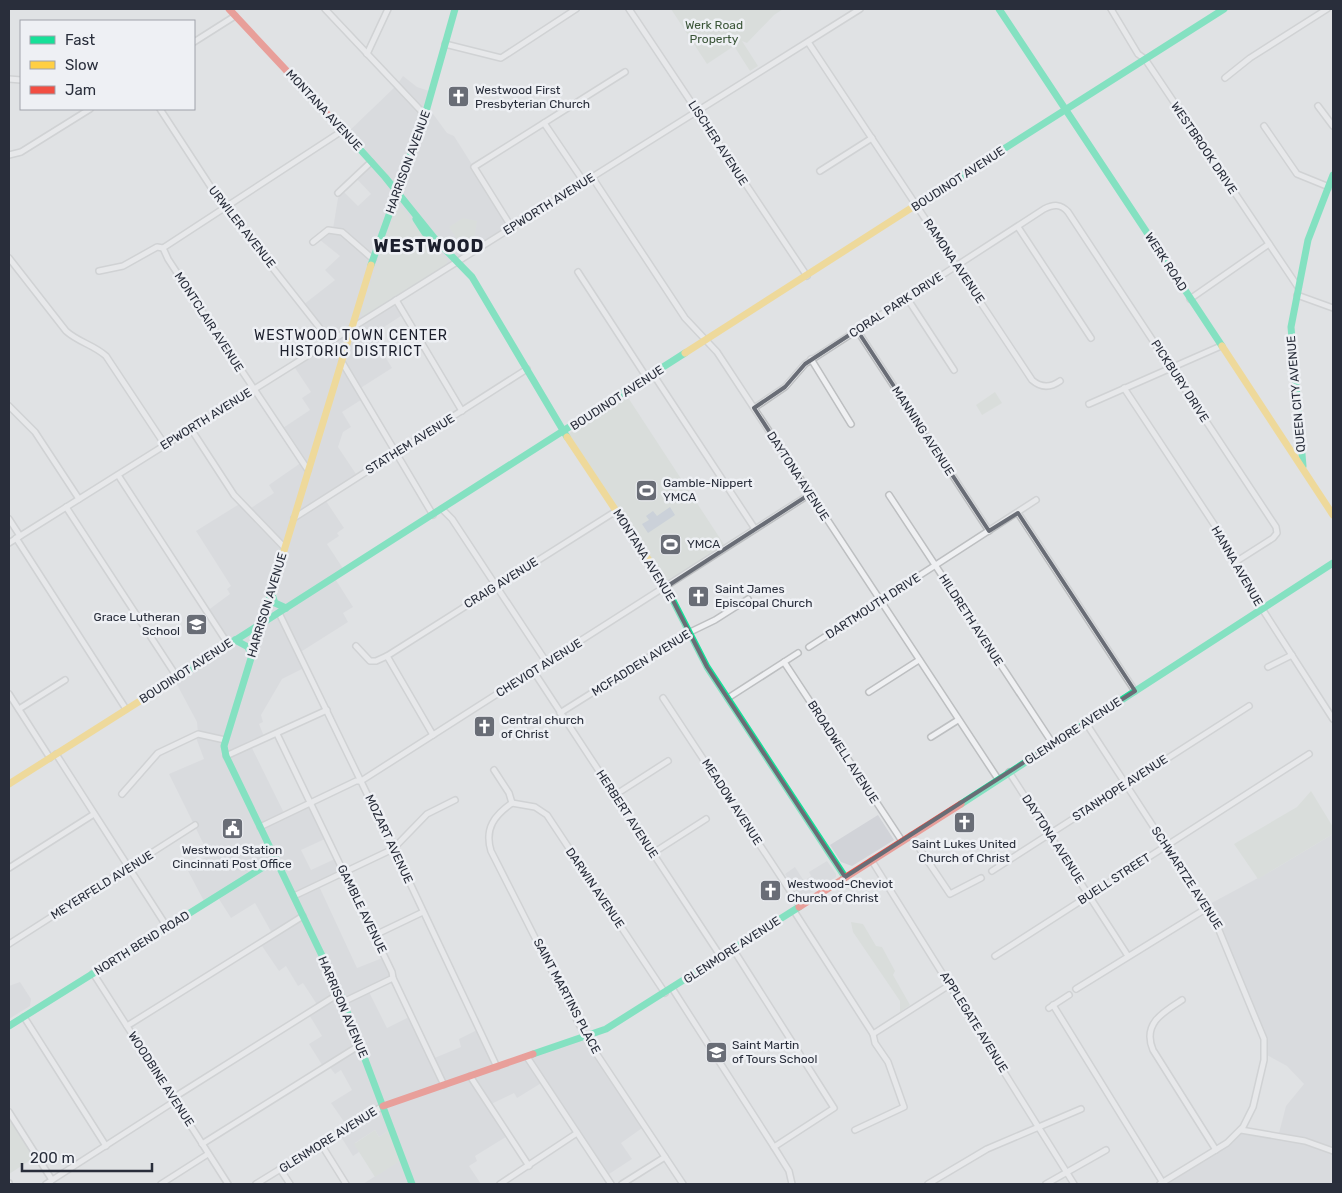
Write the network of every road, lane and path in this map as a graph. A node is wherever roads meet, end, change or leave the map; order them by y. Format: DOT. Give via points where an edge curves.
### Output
graph roads {
  1 [pos="229,9"];
  2 [pos="325,9"];
  3 [pos="388,9"];
  4 [pos="454,9"];
  5 [pos="576,9"];
  6 [pos="629,9"];
  7 [pos="860,9"];
  8 [pos="999,9"];
  9 [pos="1111,9"];
  10 [pos="1327,9"];
  11 [pos="1219,10"];
  12 [pos="235,16"];
  13 [pos="195,41"];
  14 [pos="808,42"];
  15 [pos="445,44"];
  16 [pos="368,54"];
  17 [pos="1145,59"];
  18 [pos="625,72"];
  19 [pos="1224,78"];
  20 [pos="1318,106"];
  21 [pos="1066,109"];
  22 [pos="88,110"];
  23 [pos="161,110"];
  24 [pos="697,112"];
  25 [pos="425,115"];
  26 [pos="544,123"];
  27 [pos="1264,126"];
  28 [pos="1333,126"];
  29 [pos="342,131"];
  30 [pos="872,138"];
  31 [pos="9,155"];
  32 [pos="371,162"];
  33 [pos="820,171"];
  34 [pos="1333,175"];
  35 [pos="592,177"];
  36 [pos="584,182"];
  37 [pos="1329,187"];
  38 [pos="397,190"];
  39 [pos="338,194"];
  40 [pos="916,205"];
  41 [pos="225,207"];
  42 [pos="408,207"];
  43 [pos="1044,209"];
  44 [pos="390,210"];
  45 [pos="1018,226"];
  46 [pos="512,228"];
  47 [pos="313,242"];
  48 [pos="1269,244"];
  49 [pos="163,248"];
  50 [pos="9,258"];
  51 [pos="373,259"];
  52 [pos="458,261"];
  53 [pos="957,266"];
  54 [pos="99,271"];
  55 [pos="578,272"];
  56 [pos="807,276"];
  57 [pos="1298,291"];
  58 [pos="907,298"];
  59 [pos="1190,299"];
  60 [pos="396,300"];
  61 [pos="1333,308"];
  62 [pos="352,327"];
  63 [pos="857,330"];
  64 [pos="1091,338"];
  65 [pos="706,340"];
  66 [pos="330,341"];
  67 [pos="1221,346"];
  68 [pos="811,360"];
  69 [pos="342,362"];
  70 [pos="1171,368"];
  71 [pos="527,369"];
  72 [pos="954,370"];
  73 [pos="650,376"];
  74 [pos="1060,381"];
  75 [pos="1124,388"];
  76 [pos="253,390"];
  77 [pos="1090,404"];
  78 [pos="9,406"];
  79 [pos="754,408"];
  80 [pos="462,411"];
  81 [pos="850,424"];
  82 [pos="191,429"];
  83 [pos="564,432"];
  84 [pos="165,445"];
  85 [pos="397,453"];
  86 [pos="1303,469"];
  87 [pos="308,470"];
  88 [pos="118,475"];
  89 [pos="810,494"];
  90 [pos="889,495"];
  91 [pos="79,499"];
  92 [pos="1036,500"];
  93 [pos="66,507"];
  94 [pos="442,509"];
  95 [pos="616,511"];
  96 [pos="1018,513"];
  97 [pos="432,515"];
  98 [pos="1333,515"];
  99 [pos="294,518"];
  100 [pos="9,519"];
  101 [pos="755,529"];
  102 [pos="989,531"];
  103 [pos="18,537"];
  104 [pos="9,543"];
  105 [pos="284,548"];
  106 [pos="1237,561"];
  107 [pos="1333,563"];
  108 [pos="936,566"];
  109 [pos="496,586"];
  110 [pos="666,587"];
  111 [pos="271,592"];
  112 [pos="748,599"];
  113 [pos="881,601"];
  114 [pos="286,608"];
  115 [pos="1262,609"];
  116 [pos="279,612"];
  117 [pos="262,622"];
  118 [pos="689,632"];
  119 [pos="231,642"];
  120 [pos="356,646"];
  121 [pos="809,647"];
  122 [pos="798,653"];
  123 [pos="1292,655"];
  124 [pos="387,656"];
  125 [pos="252,658"];
  126 [pos="919,660"];
  127 [pos="784,662"];
  128 [pos="547,663"];
  129 [pos="1268,667"];
  130 [pos="534,672"];
  131 [pos="177,677"];
  132 [pos="65,680"];
  133 [pos="1135,691"];
  134 [pos="869,692"];
  135 [pos="9,694"];
  136 [pos="663,698"];
  137 [pos="728,698"];
  138 [pos="1249,706"];
  139 [pos="19,709"];
  140 [pos="126,710"];
  141 [pos="327,710"];
  142 [pos="560,713"];
  143 [pos="1333,719"];
  144 [pos="958,720"];
  145 [pos="1086,723"];
  146 [pos="277,734"];
  147 [pos="433,735"];
  148 [pos="932,737"];
  149 [pos="225,740"];
  150 [pos="1053,744"];
  151 [pos="1309,754"];
  152 [pos="53,756"];
  153 [pos="226,756"];
  154 [pos="668,761"];
  155 [pos="494,770"];
  156 [pos="1010,772"];
  157 [pos="998,780"];
  158 [pos="361,781"];
  159 [pos="9,784"];
  160 [pos="1126,784"];
  161 [pos="122,794"];
  162 [pos="615,795"];
  163 [pos="454,800"];
  164 [pos="310,803"];
  165 [pos="512,803"];
  166 [pos="94,814"];
  167 [pos="706,819"];
  168 [pos="195,825"];
  169 [pos="260,827"];
  170 [pos="1050,834"];
  171 [pos="911,836"];
  172 [pos="902,842"];
  173 [pos="1166,846"];
  174 [pos="393,849"];
  175 [pos="652,853"];
  176 [pos="276,859"];
  177 [pos="872,860"];
  178 [pos="129,867"];
  179 [pos="9,868"];
  180 [pos="992,871"];
  181 [pos="343,872"];
  182 [pos="845,877"];
  183 [pos="981,878"];
  184 [pos="1089,895"];
  185 [pos="294,896"];
  186 [pos="797,908"];
  187 [pos="1207,908"];
  188 [pos="423,912"];
  189 [pos="303,916"];
  190 [pos="167,927"];
  191 [pos="374,935"];
  192 [pos="9,944"];
  193 [pos="733,948"];
  194 [pos="995,956"];
  195 [pos="1128,956"];
  196 [pos="721,957"];
  197 [pos="93,973"];
  198 [pos="393,978"];
  199 [pos="951,984"];
  200 [pos="672,988"];
  201 [pos="1076,990"];
  202 [pos="340,993"];
  203 [pos="665,993"];
  204 [pos="1069,995"];
  205 [pos="1182,1000"];
  206 [pos="344,1002"];
  207 [pos="24,1017"];
  208 [pos="9,1026"];
  209 [pos="127,1026"];
  210 [pos="873,1034"];
  211 [pos="586,1038"];
  212 [pos="360,1045"];
  213 [pos="527,1057"];
  214 [pos="497,1067"];
  215 [pos="470,1076"];
  216 [pos="444,1085"];
  217 [pos="174,1100"];
  218 [pos="383,1106"];
  219 [pos="1080,1109"];
  220 [pos="9,1112"];
  221 [pos="1038,1126"];
  222 [pos="855,1130"];
  223 [pos="1241,1130"];
  224 [pos="577,1133"];
  225 [pos="202,1144"];
  226 [pos="321,1144"];
  227 [pos="106,1146"];
  228 [pos="774,1147"];
  229 [pos="1106,1150"];
  230 [pos="1216,1150"];
  231 [pos="1333,1151"];
  232 [pos="208,1154"];
  233 [pos="665,1157"];
  234 [pos="529,1166"];
  235 [pos="280,1169"];
  236 [pos="1067,1172"];
  237 [pos="52,1180"];
  238 [pos="1161,1183"];
  239 [pos="46,1184"];
  240 [pos="161,1184"];
  241 [pos="228,1184"];
  242 [pos="256,1184"];
  243 [pos="290,1184"];
  244 [pos="346,1184"];
  245 [pos="412,1184"];
  246 [pos="500,1184"];
  247 [pos="611,1184"];
  248 [pos="622,1184"];
  249 [pos="683,1184"];
  250 [pos="792,1184"];
  251 [pos="928,1184"];
  252 [pos="1046,1184"];
  253 [pos="1074,1184"];
  1 -- 12 [label="street, MONTANA AVENUE"];
  2 -- 16 [label="street"];
  3 -- 16 [label="street"];
  4 -- 15 [label="street, HARRISON AVENUE"];
  5 -- 15 [label="street" via="501,58"];
  6 -- 24 [label="street, LISCHER AVENUE"];
  7 -- 14 [label="street, EPWORTH AVENUE"];
  8 -- 21 [label="street, WERK ROAD"];
  9 -- 17 [label="street, WESTBROOK DRIVE" via="1138,54"];
  10 -- 19 [label="street"];
  11 -- 17 [label="street, BOUDINOT AVENUE"];
  12 -- 13 [label="street"];
  12 -- 29 [label="street, MONTANA AVENUE"];
  14 -- 24 [label="street, EPWORTH AVENUE"];
  14 -- 30 [label="street, RAMONA AVENUE"];
  15 -- 25 [label="street, HARRISON AVENUE"];
  16 -- 25 [label="street"];
  17 -- 21 [label="street, BOUDINOT AVENUE"];
  17 -- 48 [label="street, WESTBROOK DRIVE"];
  18 -- 26 [label="street"];
  20 -- 28 [label="street"];
  21 -- 40 [label="street, BOUDINOT AVENUE"];
  21 -- 59 [label="street, WERK ROAD"];
  22 -- 31 [label="street" via="21,152"];
  23 -- 41 [label="street, URWILER AVENUE"];
  24 -- 35 [label="street, EPWORTH AVENUE"];
  24 -- 56 [label="street, LISCHER AVENUE"];
  25 -- 38 [label="street, HARRISON AVENUE"];
  26 -- 36 [label="street"];
  26 -- 46 [label="street" via="474,167"];
  27 -- 37 [label="street" via="1298,174"];
  29 -- 32 [label="street, MONTANA AVENUE"];
  29 -- 41 [label="street"];
  30 -- 33 [label="street"];
  30 -- 40 [label="street, RAMONA AVENUE"];
  32 -- 38 [label="street, MONTANA AVENUE"];
  32 -- 39 [label="street"];
  34 -- 37 [label="street, QUEEN CITY AVENUE"];
  35 -- 36 [label="street, EPWORTH AVENUE"];
  35 -- 65 [label="street, DAYTONA AVENUE" via="685,318"];
  36 -- 46 [label="street, EPWORTH AVENUE"];
  37 -- 57 [label="street, QUEEN CITY AVENUE" via="1308,240"];
  38 -- 42 [label="street, MONTANA AVENUE"];
  38 -- 44 [label="street, HARRISON AVENUE"];
  40 -- 53 [label="street, RAMONA AVENUE"];
  40 -- 56 [label="street, BOUDINOT AVENUE"];
  41 -- 49 [label="street"];
  41 -- 66 [label="street, URWILER AVENUE"];
  42 -- 44 [label="street"];
  42 -- 52 [label="street, MONTANA AVENUE" via="435,240"];
  43 -- 45 [label="street, CORAL PARK DRIVE"];
  43 -- 70 [label="street, PICKBURY DRIVE" via="1058,205 1068,212"];
  44 -- 51 [label="street, HARRISON AVENUE"];
  45 -- 53 [label="street, CORAL PARK DRIVE"];
  45 -- 64 [label="street"];
  46 -- 52 [label="street, EPWORTH AVENUE"];
  47 -- 51 [label="street" via="328,230 339,230"];
  48 -- 57 [label="street, WESTBROOK DRIVE"];
  48 -- 59 [label="street"];
  49 -- 54 [label="street" via="157,247 117,268"];
  49 -- 76 [label="street, MONTCLAIR AVENUE"];
  50 -- 84 [label="street" via="70,335 106,356"];
  51 -- 62 [label="street, HARRISON AVENUE"];
  52 -- 60 [label="street, EPWORTH AVENUE"];
  52 -- 71 [label="street, MONTANA AVENUE" via="472,278"];
  53 -- 58 [label="street, CORAL PARK DRIVE"];
  53 -- 74 [label="street, RAMONA AVENUE" via="1032,380 1046,387"];
  55 -- 73 [label="street"];
  56 -- 65 [label="street, BOUDINOT AVENUE"];
  57 -- 61 [label="street"];
  57 -- 86 [label="street, QUEEN CITY AVENUE" via="1290,337"];
  58 -- 63 [label="street, CORAL PARK DRIVE"];
  58 -- 72 [label="street"];
  59 -- 67 [label="street, WERK ROAD"];
  60 -- 62 [label="street, EPWORTH AVENUE"];
  60 -- 80 [label="street"];
  62 -- 66 [label="street, EPWORTH AVENUE"];
  62 -- 69 [label="street, HARRISON AVENUE"];
  63 -- 68 [label="street, CORAL PARK DRIVE"];
  63 -- 102 [label="street, MANNING AVENUE"];
  65 -- 73 [label="street, BOUDINOT AVENUE"];
  65 -- 79 [label="street, DAYTONA AVENUE"];
  66 -- 76 [label="street, EPWORTH AVENUE"];
  67 -- 70 [label="street"];
  67 -- 86 [label="street, WERK ROAD"];
  68 -- 79 [label="street, CORAL PARK DRIVE" via="800,367 785,387"];
  68 -- 81 [label="street"];
  69 -- 85 [label="street"];
  69 -- 87 [label="street, HARRISON AVENUE"];
  70 -- 75 [label="street"];
  70 -- 106 [label="street, PICKBURY DRIVE" via="1276,527 1274,538"];
  71 -- 80 [label="street, STATHEM AVENUE"];
  71 -- 83 [label="street, MONTANA AVENUE"];
  73 -- 83 [label="street, BOUDINOT AVENUE"];
  73 -- 101 [label="street"];
  75 -- 77 [label="street"];
  75 -- 106 [label="street, HANNA AVENUE"];
  76 -- 82 [label="street, EPWORTH AVENUE"];
  76 -- 87 [label="street, MONTCLAIR AVENUE"];
  78 -- 91 [label="street" via="35,432"];
  79 -- 89 [label="street, DAYTONA AVENUE"];
  80 -- 85 [label="street, STATHEM AVENUE"];
  82 -- 84 [label="street, EPWORTH AVENUE"];
  82 -- 105 [label="street" via="234,495"];
  83 -- 94 [label="street, BOUDINOT AVENUE"];
  83 -- 95 [label="street, MONTANA AVENUE"];
  84 -- 88 [label="street, EPWORTH AVENUE"];
  85 -- 97 [label="street"];
  85 -- 99 [label="street, STATHEM AVENUE"];
  86 -- 98 [label="street, WERK ROAD"];
  87 -- 99 [label="street, HARRISON AVENUE"];
  88 -- 91 [label="street, EPWORTH AVENUE"];
  88 -- 119 [label="street"];
  89 -- 101 [label="street, CHEVIOT AVENUE"];
  89 -- 113 [label="street, DAYTONA AVENUE"];
  90 -- 108 [label="street, HILDRETH AVENUE"];
  91 -- 93 [label="street, EPWORTH AVENUE"];
  92 -- 96 [label="street, DARTMOUTH DRIVE"];
  93 -- 103 [label="street, EPWORTH AVENUE"];
  93 -- 131 [label="street"];
  94 -- 97 [label="street, BOUDINOT AVENUE"];
  94 -- 109 [label="street"];
  95 -- 109 [label="street, CRAIG AVENUE"];
  95 -- 110 [label="street, MONTANA AVENUE"];
  96 -- 102 [label="street, DARTMOUTH DRIVE"];
  96 -- 133 [label="street"];
  97 -- 114 [label="street, BOUDINOT AVENUE"];
  99 -- 105 [label="street, HARRISON AVENUE"];
  100 -- 103 [label="street"];
  101 -- 110 [label="street, CHEVIOT AVENUE"];
  102 -- 108 [label="street, DARTMOUTH DRIVE"];
  103 -- 104 [label="street, EPWORTH AVENUE"];
  103 -- 140 [label="street"];
  105 -- 111 [label="street, HARRISON AVENUE"];
  106 -- 115 [label="street, HANNA AVENUE"];
  107 -- 115 [label="street, GLENMORE AVENUE"];
  108 -- 113 [label="street, DARTMOUTH DRIVE"];
  108 -- 150 [label="street, HILDRETH AVENUE"];
  109 -- 124 [label="street, CRAIG AVENUE"];
  109 -- 128 [label="street"];
  110 -- 118 [label="street, MONTANA AVENUE"];
  110 -- 128 [label="street, CHEVIOT AVENUE"];
  111 -- 114 [label="street" via="275,603"];
  111 -- 117 [label="street, HARRISON AVENUE"];
  112 -- 118 [label="street, MCFADDEN AVENUE" via="716,620"];
  113 -- 121 [label="street, DARTMOUTH DRIVE"];
  113 -- 126 [label="street, DAYTONA AVENUE"];
  114 -- 116 [label="street, BOUDINOT AVENUE"];
  115 -- 123 [label="street, HANNA AVENUE"];
  115 -- 133 [label="street, GLENMORE AVENUE"];
  116 -- 117 [label="street, BOUDINOT AVENUE"];
  116 -- 141 [label="street, MOZART AVENUE"];
  117 -- 119 [label="street, BOUDINOT AVENUE"];
  117 -- 125 [label="street, HARRISON AVENUE"];
  118 -- 137 [label="street, MONTANA AVENUE"];
  118 -- 142 [label="street, MCFADDEN AVENUE"];
  119 -- 125 [label="street" via="248,647"];
  119 -- 131 [label="street, BOUDINOT AVENUE"];
  120 -- 124 [label="street" via="370,660"];
  122 -- 127 [label="street"];
  123 -- 129 [label="street"];
  123 -- 143 [label="street, HANNA AVENUE"];
  124 -- 147 [label="street"];
  125 -- 149 [label="street, HARRISON AVENUE"];
  126 -- 134 [label="street"];
  126 -- 144 [label="street, DAYTONA AVENUE"];
  127 -- 137 [label="street"];
  127 -- 172 [label="street, BROADWELL AVENUE"];
  128 -- 130 [label="street, CHEVIOT AVENUE"];
  130 -- 142 [label="street, HERBERT AVENUE"];
  130 -- 147 [label="street, CHEVIOT AVENUE"];
  131 -- 140 [label="street, BOUDINOT AVENUE"];
  132 -- 139 [label="street"];
  133 -- 145 [label="street, GLENMORE AVENUE"];
  135 -- 139 [label="street"];
  136 -- 186 [label="street, MEADOW AVENUE"];
  137 -- 182 [label="street, MONTANA AVENUE"];
  138 -- 160 [label="street, STANHOPE AVENUE"];
  139 -- 152 [label="street"];
  140 -- 152 [label="street, BOUDINOT AVENUE"];
  141 -- 146 [label="street"];
  141 -- 158 [label="street, MOZART AVENUE"];
  142 -- 162 [label="street, HERBERT AVENUE"];
  144 -- 148 [label="street"];
  144 -- 157 [label="street, DAYTONA AVENUE"];
  145 -- 150 [label="street, GLENMORE AVENUE"];
  145 -- 160 [label="street, SCHWARTZE AVENUE"];
  146 -- 153 [label="street"];
  146 -- 164 [label="street, GAMBLE AVENUE"];
  147 -- 158 [label="street, CHEVIOT AVENUE"];
  149 -- 153 [label="street, HARRISON AVENUE"];
  149 -- 161 [label="street" via="198,734 158,753"];
  150 -- 156 [label="street, GLENMORE AVENUE"];
  151 -- 173 [label="street, BUELL STREET"];
  152 -- 159 [label="street, BOUDINOT AVENUE"];
  152 -- 166 [label="street"];
  153 -- 169 [label="street, HARRISON AVENUE"];
  154 -- 162 [label="street"];
  155 -- 165 [label="street"];
  156 -- 157 [label="street, GLENMORE AVENUE"];
  156 -- 170 [label="street, DAYTONA AVENUE"];
  157 -- 171 [label="street, GLENMORE AVENUE"];
  158 -- 164 [label="street, CHEVIOT AVENUE"];
  158 -- 174 [label="street, MOZART AVENUE"];
  160 -- 170 [label="street, STANHOPE AVENUE"];
  160 -- 173 [label="street, SCHWARTZE AVENUE"];
  162 -- 175 [label="street, HERBERT AVENUE"];
  163 -- 174 [label="street" via="427,814"];
  164 -- 169 [label="street, CHEVIOT AVENUE"];
  164 -- 181 [label="street, GAMBLE AVENUE"];
  165 -- 203 [label="street, DARWIN AVENUE" via="536,807 547,815"];
  165 -- 211 [label="street, SAINT MARTINS PLACE" via="493,820 489,844"];
  166 -- 178 [label="street"];
  166 -- 179 [label="street"];
  167 -- 175 [label="street"];
  168 -- 178 [label="street, MEYERFELD AVENUE"];
  169 -- 176 [label="street, HARRISON AVENUE"];
  170 -- 180 [label="street, STANHOPE AVENUE"];
  170 -- 184 [label="street, DAYTONA AVENUE"];
  171 -- 172 [label="street, GLENMORE AVENUE"];
  171 -- 183 [label="street" via="950,894"];
  172 -- 177 [label="street, GLENMORE AVENUE"];
  173 -- 184 [label="street, BUELL STREET"];
  173 -- 187 [label="street, SCHWARTZE AVENUE"];
  174 -- 181 [label="street"];
  174 -- 188 [label="street, MOZART AVENUE"];
  175 -- 196 [label="street, HERBERT AVENUE"];
  176 -- 185 [label="street, HARRISON AVENUE"];
  176 -- 190 [label="street, NORTH BEND ROAD"];
  177 -- 182 [label="street, GLENMORE AVENUE"];
  177 -- 199 [label="street, APPLEGATE AVENUE"];
  178 -- 190 [label="street"];
  178 -- 192 [label="street, MEYERFELD AVENUE"];
  181 -- 185 [label="street"];
  181 -- 191 [label="street, GAMBLE AVENUE"];
  182 -- 186 [label="street, GLENMORE AVENUE"];
  184 -- 194 [label="street, BUELL STREET"];
  184 -- 195 [label="street, DAYTONA AVENUE"];
  185 -- 189 [label="street, HARRISON AVENUE"];
  186 -- 193 [label="street, GLENMORE AVENUE"];
  186 -- 210 [label="street, MEADOW AVENUE"];
  187 -- 195 [label="street"];
  187 -- 223 [label="street, SCHWARTZE AVENUE" via="1222,933 1264,1039 1264,1060 1253,1107"];
  188 -- 191 [label="street"];
  188 -- 214 [label="street, MOZART AVENUE"];
  189 -- 202 [label="street, HARRISON AVENUE"];
  189 -- 209 [label="street"];
  190 -- 197 [label="street, NORTH BEND ROAD"];
  191 -- 198 [label="street, GAMBLE AVENUE"];
  193 -- 196 [label="street, GLENMORE AVENUE"];
  193 -- 228 [label="street" via="834,1108"];
  195 -- 201 [label="street"];
  196 -- 200 [label="street, GLENMORE AVENUE"];
  197 -- 207 [label="street, NORTH BEND ROAD"];
  197 -- 209 [label="street, WOODBINE AVENUE"];
  198 -- 206 [label="street"];
  198 -- 216 [label="street, GAMBLE AVENUE"];
  199 -- 210 [label="street"];
  199 -- 221 [label="street, APPLEGATE AVENUE"];
  200 -- 203 [label="street, GLENMORE AVENUE"];
  200 -- 228 [label="street"];
  202 -- 206 [label="street, HARRISON AVENUE"];
  202 -- 217 [label="street"];
  203 -- 211 [label="street, GLENMORE AVENUE"];
  204 -- 238 [label="street" via="1051,1006"];
  205 -- 230 [label="street" via="1158,1016 1150,1041"];
  206 -- 212 [label="street, HARRISON AVENUE"];
  207 -- 208 [label="street, NORTH BEND ROAD"];
  207 -- 227 [label="street"];
  209 -- 217 [label="street, WOODBINE AVENUE"];
  210 -- 222 [label="street, MEADOW AVENUE" via="888,1062 904,1107"];
  211 -- 213 [label="street, GLENMORE AVENUE"];
  211 -- 233 [label="street, SAINT MARTINS PLACE"];
  212 -- 218 [label="street, HARRISON AVENUE"];
  212 -- 225 [label="street"];
  213 -- 214 [label="street, GLENMORE AVENUE"];
  213 -- 224 [label="street"];
  214 -- 215 [label="street, GLENMORE AVENUE"];
  215 -- 216 [label="street, GLENMORE AVENUE"];
  215 -- 234 [label="street"];
  216 -- 218 [label="street, GLENMORE AVENUE"];
  217 -- 225 [label="street, WOODBINE AVENUE"];
  217 -- 227 [label="street"];
  218 -- 226 [label="street, GLENMORE AVENUE"];
  218 -- 245 [label="street, HARRISON AVENUE"];
  219 -- 221 [label="street"];
  220 -- 237 [label="street"];
  221 -- 236 [label="street, APPLEGATE AVENUE"];
  221 -- 251 [label="street" via="987,1149"];
  223 -- 230 [label="street"];
  223 -- 231 [label="street" via="1305,1141"];
  224 -- 234 [label="street"];
  224 -- 247 [label="street"];
  225 -- 232 [label="street, WOODBINE AVENUE"];
  226 -- 235 [label="street, GLENMORE AVENUE"];
  226 -- 244 [label="street"];
  227 -- 237 [label="street"];
  228 -- 250 [label="street" via="789,1171"];
  229 -- 236 [label="street"];
  230 -- 238 [label="street"];
  232 -- 240 [label="street"];
  232 -- 241 [label="street, WOODBINE AVENUE"];
  233 -- 248 [label="street"];
  233 -- 249 [label="street, SAINT MARTINS PLACE"];
  234 -- 246 [label="street"];
  235 -- 242 [label="street, GLENMORE AVENUE"];
  235 -- 243 [label="street"];
  236 -- 252 [label="street"];
  236 -- 253 [label="street, APPLEGATE AVENUE"];
  237 -- 239 [label="street"];
}
